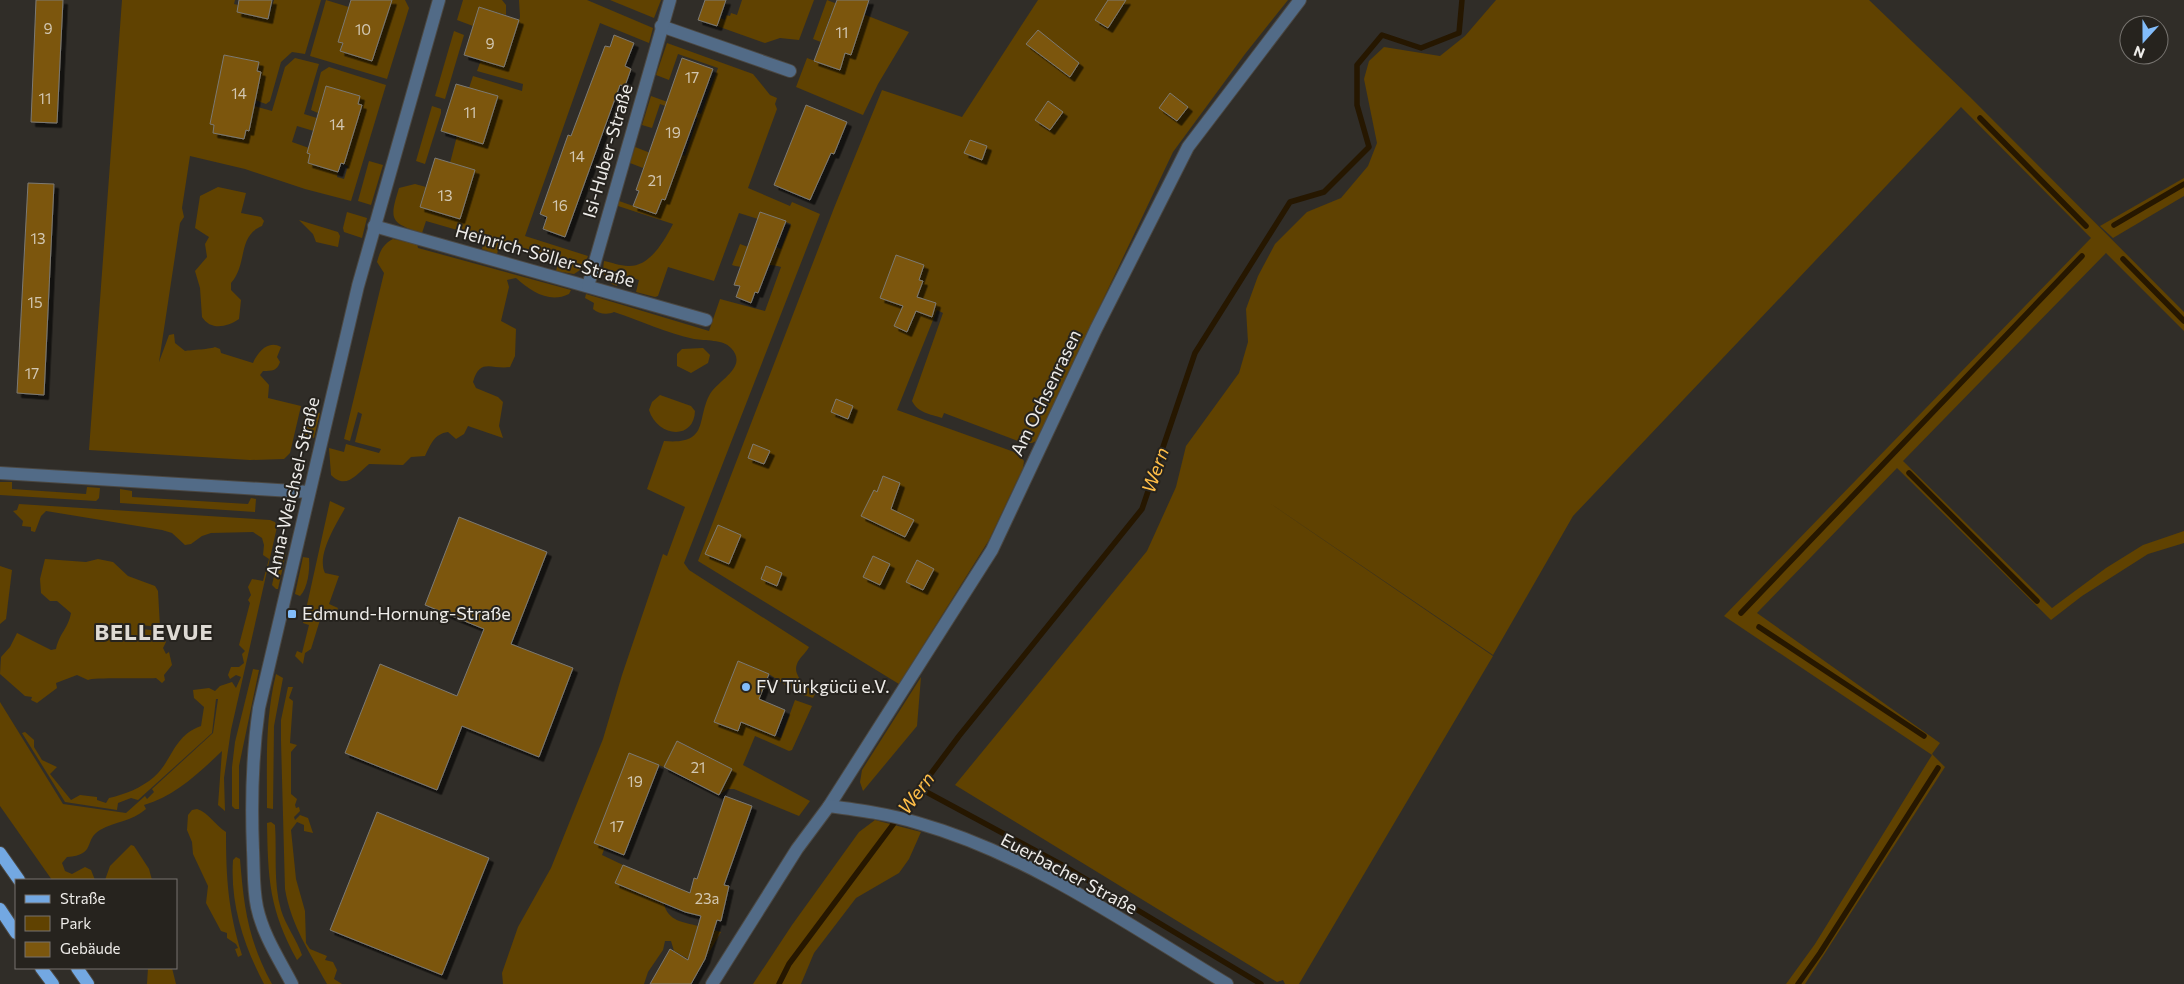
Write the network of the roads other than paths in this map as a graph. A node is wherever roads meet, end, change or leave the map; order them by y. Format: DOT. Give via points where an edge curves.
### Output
graph roads {
  1 [pos="439,0"];
  2 [pos="670,0"];
  3 [pos="1300,0"];
  4 [pos="661,26"];
  5 [pos="790,71"];
  6 [pos="374,226"];
  7 [pos="588,286"];
  8 [pos="706,320"];
  9 [pos="0,473"];
  10 [pos="309,492"];
  11 [pos="829,806"];
  12 [pos="0,853"];
  13 [pos="18,879"];
  14 [pos="0,909"];
  15 [pos="15,932"];
  16 [pos="43,969"];
  17 [pos="78,969"];
  18 [pos="53,984"];
  19 [pos="88,984"];
  20 [pos="292,984"];
  21 [pos="712,984"];
  22 [pos="1227,984"];
  1 -- 6 [label="street, Anna-Weichsel-Straße"];
  2 -- 4 [label="street, Isi-Huber-Straße"];
  3 -- 11 [label="street, Am Ochsenrasen" via="1188,147 1083,356 992,550"];
  4 -- 5 [label="street"];
  4 -- 7 [label="street, Isi-Huber-Straße"];
  6 -- 7 [label="street, Heinrich-Söller-Straße"];
  6 -- 10 [label="street, Anna-Weichsel-Straße"];
  7 -- 8 [label="street, Heinrich-Söller-Straße"];
  9 -- 10 [label="street"];
  10 -- 20 [label="street, Anna-Weichsel-Straße" via="259,708 251,788 258,908 266,936"];
  11 -- 21 [label="street" via="759,906"];
  11 -- 22 [label="street, Euerbacher Straße" via="919,823 1015,862 1062,886"];
  12 -- 13 [label="main road"];
  14 -- 15 [label="main road"];
  16 -- 18 [label="main road"];
  17 -- 19 [label="main road"];
}
